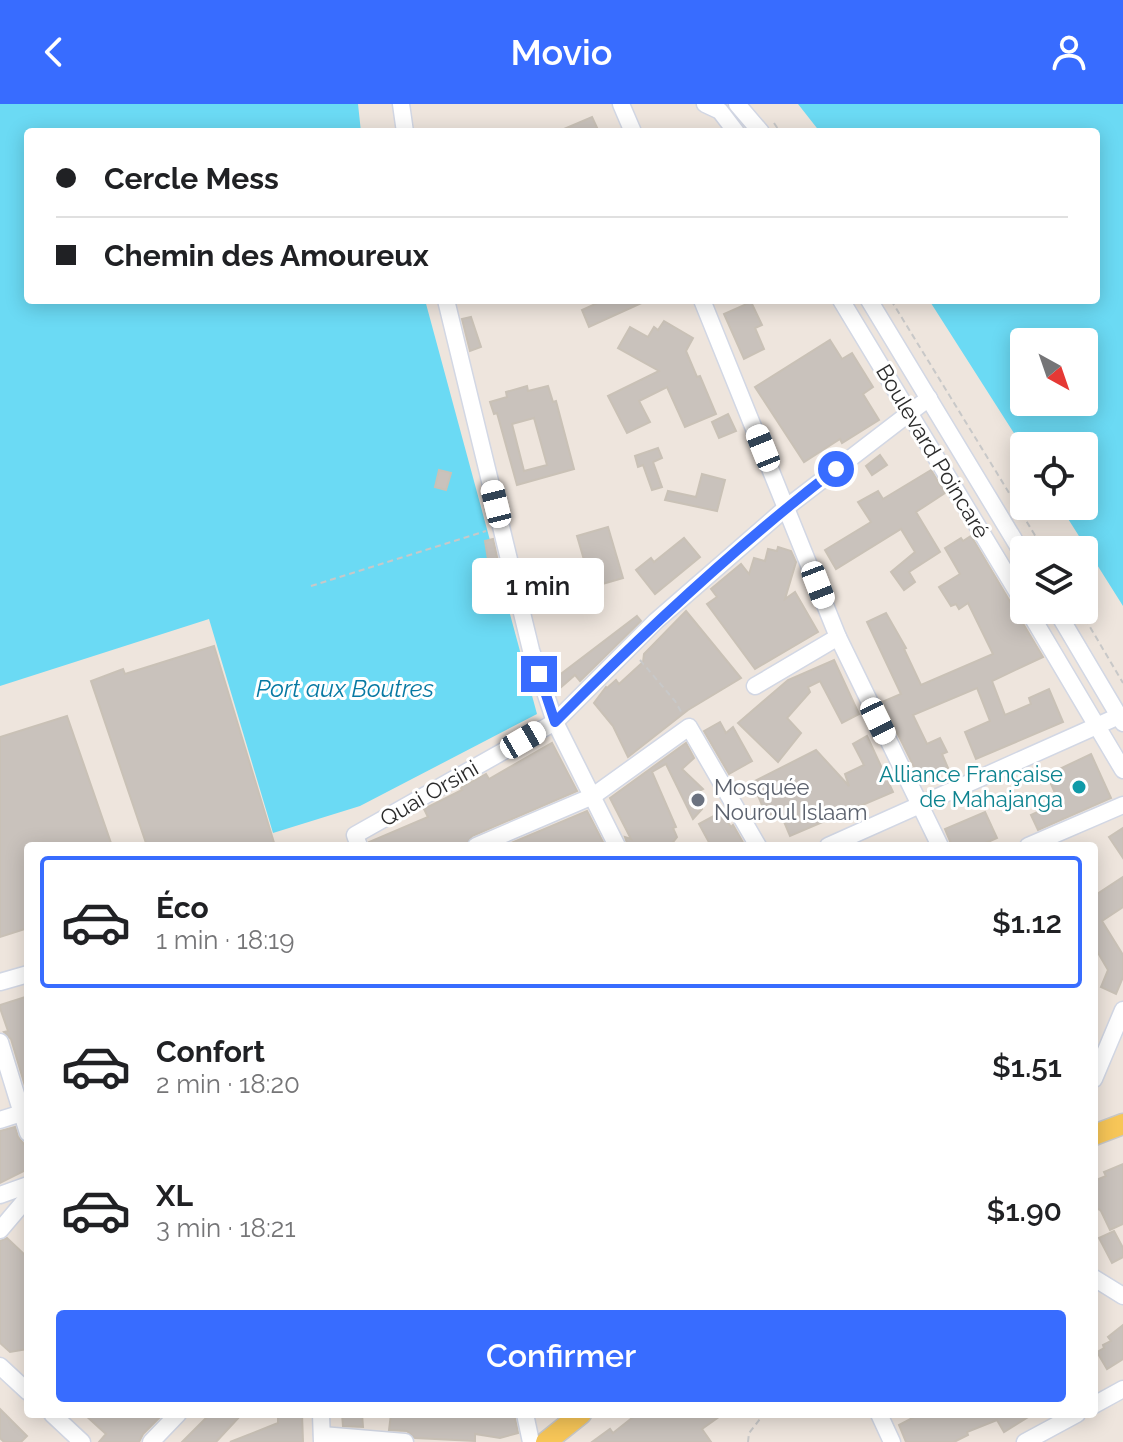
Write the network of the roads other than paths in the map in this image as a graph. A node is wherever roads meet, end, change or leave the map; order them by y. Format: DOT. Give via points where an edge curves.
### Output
graph roads {
  1 [pos="401,104"];
  2 [pos="621,104"];
  3 [pos="737,104"];
  4 [pos="718,106"];
  5 [pos="404,128"];
  6 [pos="631,128"];
  7 [pos="733,128"];
  8 [pos="758,128"];
  9 [pos="447,304"];
  10 [pos="704,304"];
  11 [pos="843,304"];
  12 [pos="871,304"];
  13 [pos="929,398"];
  14 [pos="910,412"];
  15 [pos="787,507"];
  16 [pos="1011,536"];
  17 [pos="1010,554"];
  18 [pos="997,557"];
  19 [pos="1010,579"];
  20 [pos="1036,624"];
  21 [pos="1064,624"];
  22 [pos="838,637"];
  23 [pos="755,686"];
  24 [pos="1121,719"];
  25 [pos="555,722"];
  26 [pos="1097,726"];
  27 [pos="1123,770"];
  28 [pos="593,796"];
  29 [pos="919,805"];
  30 [pos="1123,805"];
  31 [pos="358,842"];
  32 [pos="485,842"];
  33 [pos="615,842"];
  34 [pos="756,842"];
  35 [pos="837,842"];
  36 [pos="938,842"];
  37 [pos="1037,842"];
  38 [pos="24,975"];
  39 [pos="0,982"];
  40 [pos="1123,1010"];
  41 [pos="0,1042"];
  42 [pos="1098,1069"];
  43 [pos="24,1109"];
  44 [pos="24,1112"];
  45 [pos="0,1120"];
  46 [pos="1123,1124"];
  47 [pos="1098,1133"];
  48 [pos="24,1186"];
  49 [pos="0,1195"];
  50 [pos="24,1202"];
  51 [pos="0,1230"];
  52 [pos="1098,1280"];
  53 [pos="1123,1296"];
  54 [pos="0,1366"];
  55 [pos="24,1381"];
  56 [pos="1123,1389"];
  57 [pos="1098,1403"];
  58 [pos="55,1418"];
  59 [pos="174,1418"];
  60 [pos="321,1418"];
  61 [pos="526,1418"];
  62 [pos="576,1418"];
  63 [pos="881,1418"];
  64 [pos="1070,1418"];
  65 [pos="72,1439"];
  66 [pos="322,1439"];
  67 [pos="151,1442"];
  68 [pos="405,1442"];
  69 [pos="531,1442"];
  70 [pos="546,1442"];
  71 [pos="892,1442"];
  72 [pos="1025,1442"];
  1 -- 5 [label="street"];
  2 -- 6 [label="street"];
  3 -- 8 [label="street"];
  4 -- 7 [label="street"];
  9 -- 25 [label="street" via="531,650"];
  10 -- 15 [label="street"];
  11 -- 14 [label="street, Boulevard Poincaré"];
  12 -- 13 [label="street, Boulevard Poincaré"];
  13 -- 14 [label="street"];
  13 -- 16 [label="street, Boulevard Poincaré"];
  14 -- 15 [label="street"];
  14 -- 18 [label="street, Boulevard Poincaré"];
  15 -- 22 [label="street"];
  15 -- 25 [label="street" via="629,647"];
  17 -- 18 [label="street"];
  18 -- 19 [label="street, Boulevard Poincaré"];
  20 -- 26 [label="street"];
  21 -- 24 [label="street"];
  22 -- 23 [label="street"];
  22 -- 29 [label="street"];
  24 -- 26 [label="street"];
  25 -- 28 [label="street"];
  25 -- 31 [label="street, Quai Orsini" via="355,835"];
  26 -- 27 [label="street"];
  26 -- 29 [label="street"];
  28 -- 32 [label="street"];
  28 -- 33 [label="street"];
  28 -- 34 [label="street" via="689,727"];
  29 -- 35 [label="street"];
  29 -- 36 [label="street"];
  30 -- 37 [label="street"];
  38 -- 39 [label="street"];
  40 -- 42 [label="street"];
  41 -- 43 [label="street"];
  44 -- 45 [label="street"];
  46 -- 47 [label="main road"];
  48 -- 49 [label="street"];
  50 -- 51 [label="street"];
  52 -- 53 [label="street"];
  54 -- 55 [label="street"];
  56 -- 57 [label="street"];
  58 -- 65 [label="street"];
  59 -- 67 [label="street"];
  60 -- 66 [label="street"];
  61 -- 69 [label="street"];
  62 -- 70 [label="main road"];
  63 -- 71 [label="street"];
  64 -- 72 [label="street"];
  66 -- 68 [label="street"];
}
